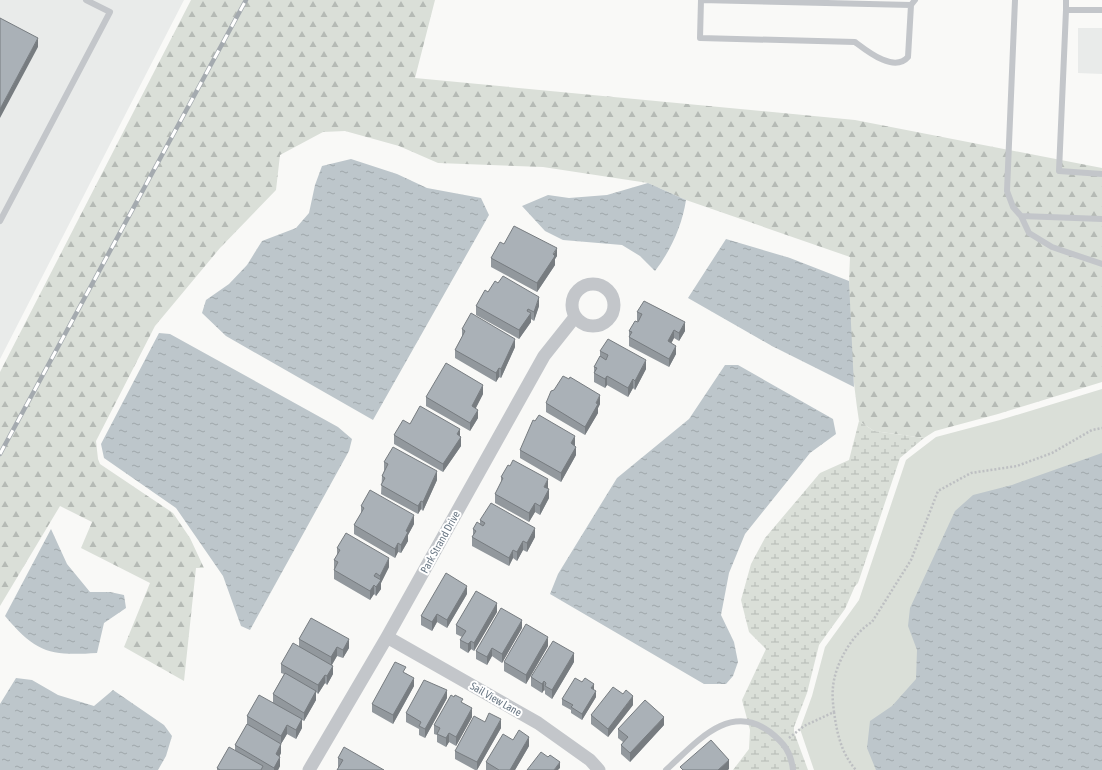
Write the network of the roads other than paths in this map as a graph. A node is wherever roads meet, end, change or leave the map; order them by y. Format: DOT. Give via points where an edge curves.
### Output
graph roads {
  1 [pos="86,0"];
  2 [pos="702,0"];
  3 [pos="1015,0"];
  4 [pos="1066,0"];
  5 [pos="913,2"];
  6 [pos="1066,10"];
  7 [pos="1102,10"];
  8 [pos="1102,174"];
  9 [pos="1021,216"];
  10 [pos="1102,219"];
  11 [pos="0,221"];
  12 [pos="1102,264"];
  13 [pos="575,317"];
  14 [pos="387,637"];
  15 [pos="309,770"];
  16 [pos="600,770"];
  17 [pos="666,770"];
  18 [pos="793,770"];
  1 -- 11 [label="lane" via="110,12"];
  2 -- 5 [label="lane"];
  2 -- 5 [label="lane" via="700,38 855,42 881,59 898,63 908,57"];
  3 -- 9 [label="lane" via="1007,191 1013,207"];
  4 -- 6 [label="lane"];
  6 -- 7 [label="lane"];
  6 -- 8 [label="lane" via="1059,171"];
  9 -- 10 [label="lane"];
  9 -- 12 [label="lane" via="1029,233 1052,247"];
  13 -- 14 [label="street, Park Strand Drive" via="544,356"];
  14 -- 15 [label="street, Park Strand Drive"];
  14 -- 16 [label="street, Sail View Lane" via="538,723"];
  17 -- 18 [label="lane" via="712,729 729,722 748,722 766,729 783,742"];
}
